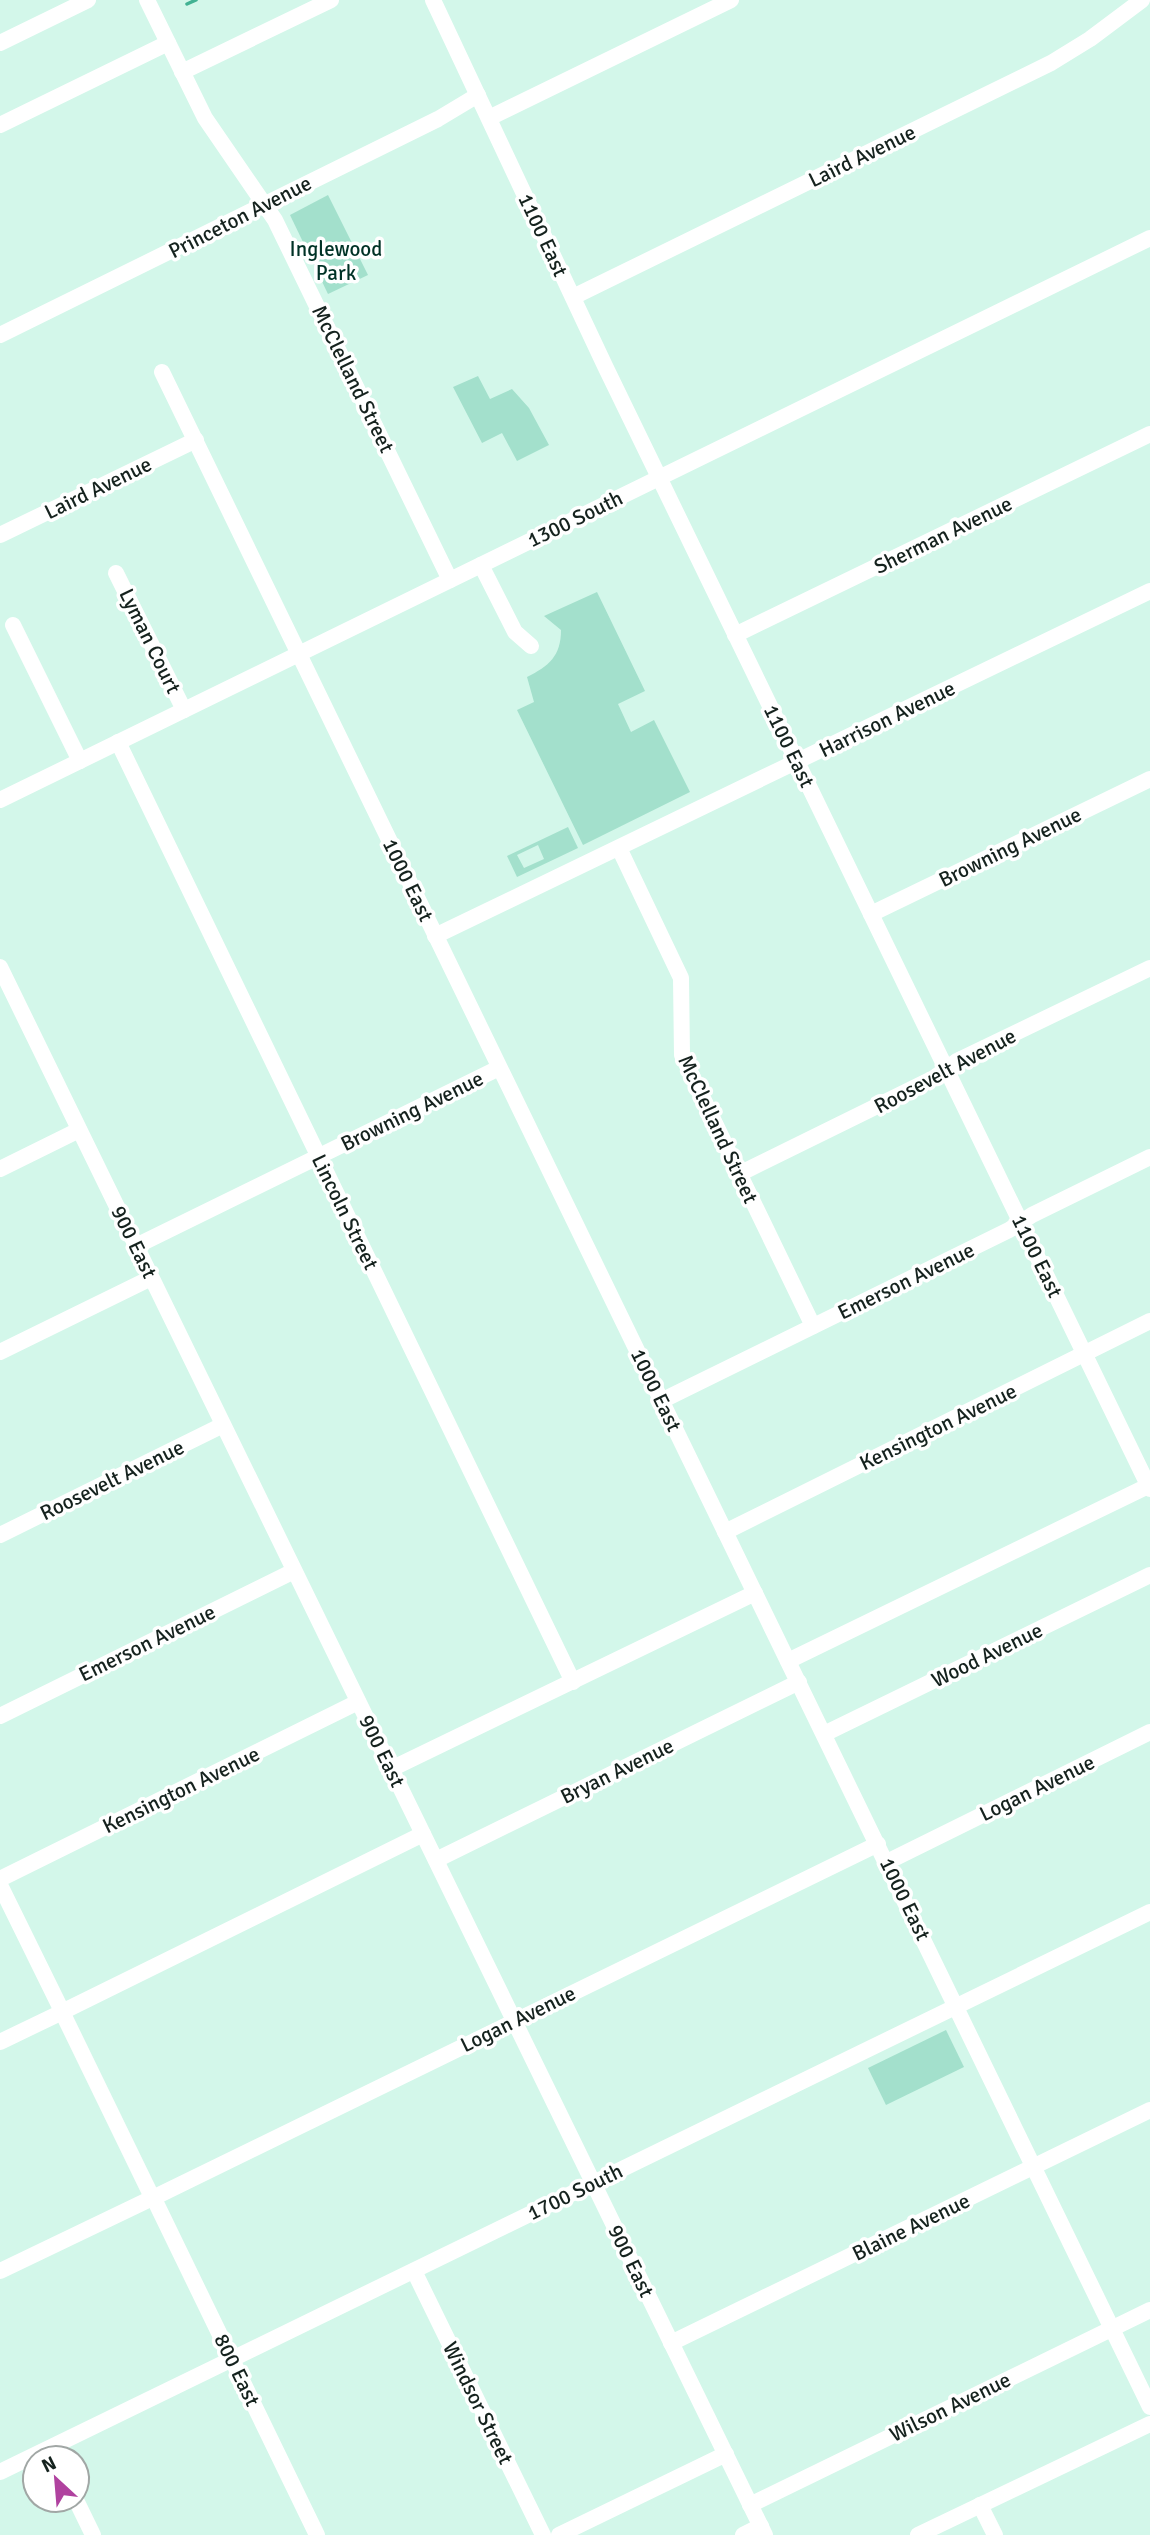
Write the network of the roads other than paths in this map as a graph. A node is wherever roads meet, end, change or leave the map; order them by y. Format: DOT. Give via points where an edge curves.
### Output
graph roads {
  1 [pos="88,0"];
  2 [pos="147,0"];
  3 [pos="331,0"];
  4 [pos="433,0"];
  5 [pos="731,0"];
  6 [pos="1115,0"];
  7 [pos="1142,0"];
  8 [pos="1122,15"];
  9 [pos="0,43"];
  10 [pos="168,43"];
  11 [pos="182,72"];
  12 [pos="478,95"];
  13 [pos="489,118"];
  14 [pos="0,125"];
  15 [pos="265,204"];
  16 [pos="1150,238"];
  17 [pos="573,297"];
  18 [pos="0,335"];
  19 [pos="162,372"];
  20 [pos="1150,434"];
  21 [pos="195,440"];
  22 [pos="659,478"];
  23 [pos="0,535"];
  24 [pos="481,565"];
  25 [pos="116,573"];
  26 [pos="450,580"];
  27 [pos="1150,591"];
  28 [pos="13,625"];
  29 [pos="735,635"];
  30 [pos="531,646"];
  31 [pos="299,654"];
  32 [pos="184,710"];
  33 [pos="118,743"];
  34 [pos="80,761"];
  35 [pos="797,763"];
  36 [pos="1150,779"];
  37 [pos="0,800"];
  38 [pos="619,848"];
  39 [pos="871,914"];
  40 [pos="435,936"];
  41 [pos="1150,968"];
  42 [pos="2,978"];
  43 [pos="499,1068"];
  44 [pos="946,1069"];
  45 [pos="79,1130"];
  46 [pos="318,1157"];
  47 [pos="1150,1157"];
  48 [pos="0,1169"];
  49 [pos="740,1174"];
  50 [pos="1020,1222"];
  51 [pos="136,1246"];
  52 [pos="151,1278"];
  53 [pos="1150,1321"];
  54 [pos="814,1326"];
  55 [pos="0,1352"];
  56 [pos="1085,1354"];
  57 [pos="661,1401"];
  58 [pos="223,1425"];
  59 [pos="1149,1486"];
  60 [pos="725,1532"];
  61 [pos="0,1535"];
  62 [pos="294,1571"];
  63 [pos="1150,1575"];
  64 [pos="755,1592"];
  65 [pos="788,1661"];
  66 [pos="573,1682"];
  67 [pos="799,1682"];
  68 [pos="358,1702"];
  69 [pos="0,1716"];
  70 [pos="1150,1732"];
  71 [pos="824,1734"];
  72 [pos="391,1769"];
  73 [pos="423,1834"];
  74 [pos="878,1844"];
  75 [pos="436,1860"];
  76 [pos="887,1863"];
  77 [pos="1,1881"];
  78 [pos="1150,1912"];
  79 [pos="956,2007"];
  80 [pos="62,2012"];
  81 [pos="514,2021"];
  82 [pos="0,2042"];
  83 [pos="1150,2110"];
  84 [pos="1032,2168"];
  85 [pos="594,2183"];
  86 [pos="153,2198"];
  87 [pos="0,2271"];
  88 [pos="414,2272"];
  89 [pos="1150,2310"];
  90 [pos="1111,2329"];
  91 [pos="671,2343"];
  92 [pos="232,2359"];
  93 [pos="1150,2407"];
  94 [pos="1150,2424"];
  95 [pos="70,2444"];
  96 [pos="726,2454"];
  97 [pos="21,2464"];
  98 [pos="0,2472"];
  99 [pos="750,2504"];
  100 [pos="980,2505"];
  101 [pos="83,2514"];
  102 [pos="763,2531"];
  103 [pos="93,2535"];
  104 [pos="317,2535"];
  105 [pos="542,2535"];
  106 [pos="559,2535"];
  107 [pos="743,2535"];
  108 [pos="918,2535"];
  109 [pos="995,2535"];
  1 -- 9 [label="street"];
  2 -- 10 [label="street, McClelland Street"];
  3 -- 11 [label="street"];
  4 -- 12 [label="street, 1100 East"];
  5 -- 13 [label="street"];
  6 -- 8 [label="street"];
  7 -- 8 [label="street, Laird Avenue"];
  8 -- 17 [label="street, Laird Avenue" via="1051,63"];
  10 -- 11 [label="street, McClelland Street"];
  10 -- 14 [label="street"];
  11 -- 15 [label="street, McClelland Street" via="205,118"];
  12 -- 13 [label="street, 1100 East"];
  12 -- 15 [label="street, Princeton Avenue" via="439,119"];
  13 -- 17 [label="street, 1100 East"];
  15 -- 18 [label="street, Princeton Avenue"];
  15 -- 26 [label="street, McClelland Street"];
  16 -- 22 [label="street, 1300 South"];
  17 -- 22 [label="street, 1100 East"];
  19 -- 21 [label="street, 1000 East"];
  20 -- 29 [label="street, Sherman Avenue"];
  21 -- 23 [label="street, Laird Avenue"];
  21 -- 31 [label="street, 1000 East"];
  22 -- 24 [label="street, 1300 South"];
  22 -- 29 [label="street, 1100 East"];
  24 -- 26 [label="street, 1300 South"];
  24 -- 30 [label="street" via="515,632"];
  25 -- 32 [label="street, Lyman Court"];
  26 -- 31 [label="street, 1300 South"];
  27 -- 35 [label="street, Harrison Avenue"];
  28 -- 34 [label="street"];
  29 -- 35 [label="street, 1100 East"];
  31 -- 32 [label="street, 1300 South"];
  31 -- 40 [label="street, 1000 East"];
  32 -- 33 [label="street, 1300 South"];
  33 -- 34 [label="street, 1300 South"];
  33 -- 46 [label="street, Lincoln Street"];
  34 -- 37 [label="street, 1300 South"];
  35 -- 38 [label="street, Harrison Avenue"];
  35 -- 39 [label="street, 1100 East"];
  36 -- 39 [label="street, Browning Avenue"];
  38 -- 40 [label="street, Harrison Avenue"];
  38 -- 49 [label="street, McClelland Street" via="681,978 680,1051"];
  39 -- 44 [label="street, 1100 East"];
  40 -- 43 [label="street, 1000 East"];
  41 -- 44 [label="street, Roosevelt Avenue"];
  42 -- 45 [label="street, 900 East"];
  43 -- 46 [label="street, Browning Avenue"];
  43 -- 57 [label="street, 1000 East"];
  44 -- 49 [label="street, Roosevelt Avenue"];
  44 -- 50 [label="street, 1100 East"];
  45 -- 48 [label="street"];
  45 -- 51 [label="street, 900 East"];
  46 -- 51 [label="street, Browning Avenue"];
  46 -- 66 [label="street, Lincoln Street"];
  47 -- 50 [label="street, Emerson Avenue"];
  49 -- 54 [label="street, McClelland Street"];
  50 -- 54 [label="street, Emerson Avenue"];
  50 -- 56 [label="street, 1100 East"];
  51 -- 52 [label="street, 900 East"];
  52 -- 55 [label="street"];
  52 -- 58 [label="street, 900 East"];
  53 -- 56 [label="street, Kensington Avenue"];
  54 -- 57 [label="street, Emerson Avenue"];
  56 -- 59 [label="street, 1100 East"];
  56 -- 60 [label="street, Kensington Avenue"];
  57 -- 60 [label="street, 1000 East"];
  58 -- 61 [label="street, Roosevelt Avenue"];
  58 -- 62 [label="street, 900 East"];
  59 -- 65 [label="street"];
  60 -- 64 [label="street, 1000 East"];
  62 -- 68 [label="street, 900 East"];
  62 -- 69 [label="street, Emerson Avenue"];
  63 -- 71 [label="street, Wood Avenue"];
  64 -- 65 [label="street, 1000 East"];
  64 -- 66 [label="street"];
  65 -- 67 [label="street, 1000 East"];
  66 -- 72 [label="street"];
  67 -- 71 [label="street, 1000 East"];
  67 -- 75 [label="street, Bryan Avenue"];
  68 -- 72 [label="street, 900 East"];
  68 -- 77 [label="street, Kensington Avenue"];
  70 -- 76 [label="street, Logan Avenue"];
  71 -- 74 [label="street, 1000 East"];
  72 -- 73 [label="street, 900 East"];
  73 -- 75 [label="street, 900 East"];
  73 -- 80 [label="street"];
  74 -- 76 [label="street, 1000 East"];
  74 -- 81 [label="street, Logan Avenue"];
  75 -- 81 [label="street, 900 East"];
  76 -- 79 [label="street, 1000 East"];
  77 -- 80 [label="street, 800 East"];
  78 -- 79 [label="street, 1700 South"];
  79 -- 84 [label="street, 1000 East"];
  79 -- 85 [label="street, 1700 South"];
  80 -- 82 [label="street"];
  80 -- 86 [label="street, 800 East"];
  81 -- 85 [label="street, 900 East"];
  81 -- 86 [label="street, Logan Avenue"];
  83 -- 84 [label="street, Blaine Avenue"];
  84 -- 90 [label="street, 1000 East"];
  84 -- 91 [label="street, Blaine Avenue"];
  85 -- 88 [label="street, 1700 South"];
  85 -- 91 [label="street, 900 East"];
  86 -- 87 [label="street, Logan Avenue"];
  86 -- 92 [label="street, 800 East"];
  88 -- 92 [label="street, 1700 South"];
  88 -- 105 [label="street, Windsor Street"];
  89 -- 90 [label="street, Wilson Avenue"];
  90 -- 93 [label="street, 1000 East"];
  90 -- 99 [label="street, Wilson Avenue"];
  91 -- 96 [label="street, 900 East"];
  92 -- 95 [label="street, 1700 South"];
  92 -- 104 [label="street, 800 East"];
  94 -- 100 [label="street"];
  96 -- 99 [label="street, 900 East"];
  96 -- 106 [label="street"];
  97 -- 98 [label="street, 1700 South"];
  99 -- 102 [label="street, 900 East"];
  100 -- 108 [label="street"];
  100 -- 109 [label="street"];
  101 -- 103 [label="street"];
  102 -- 107 [label="street"];
}
